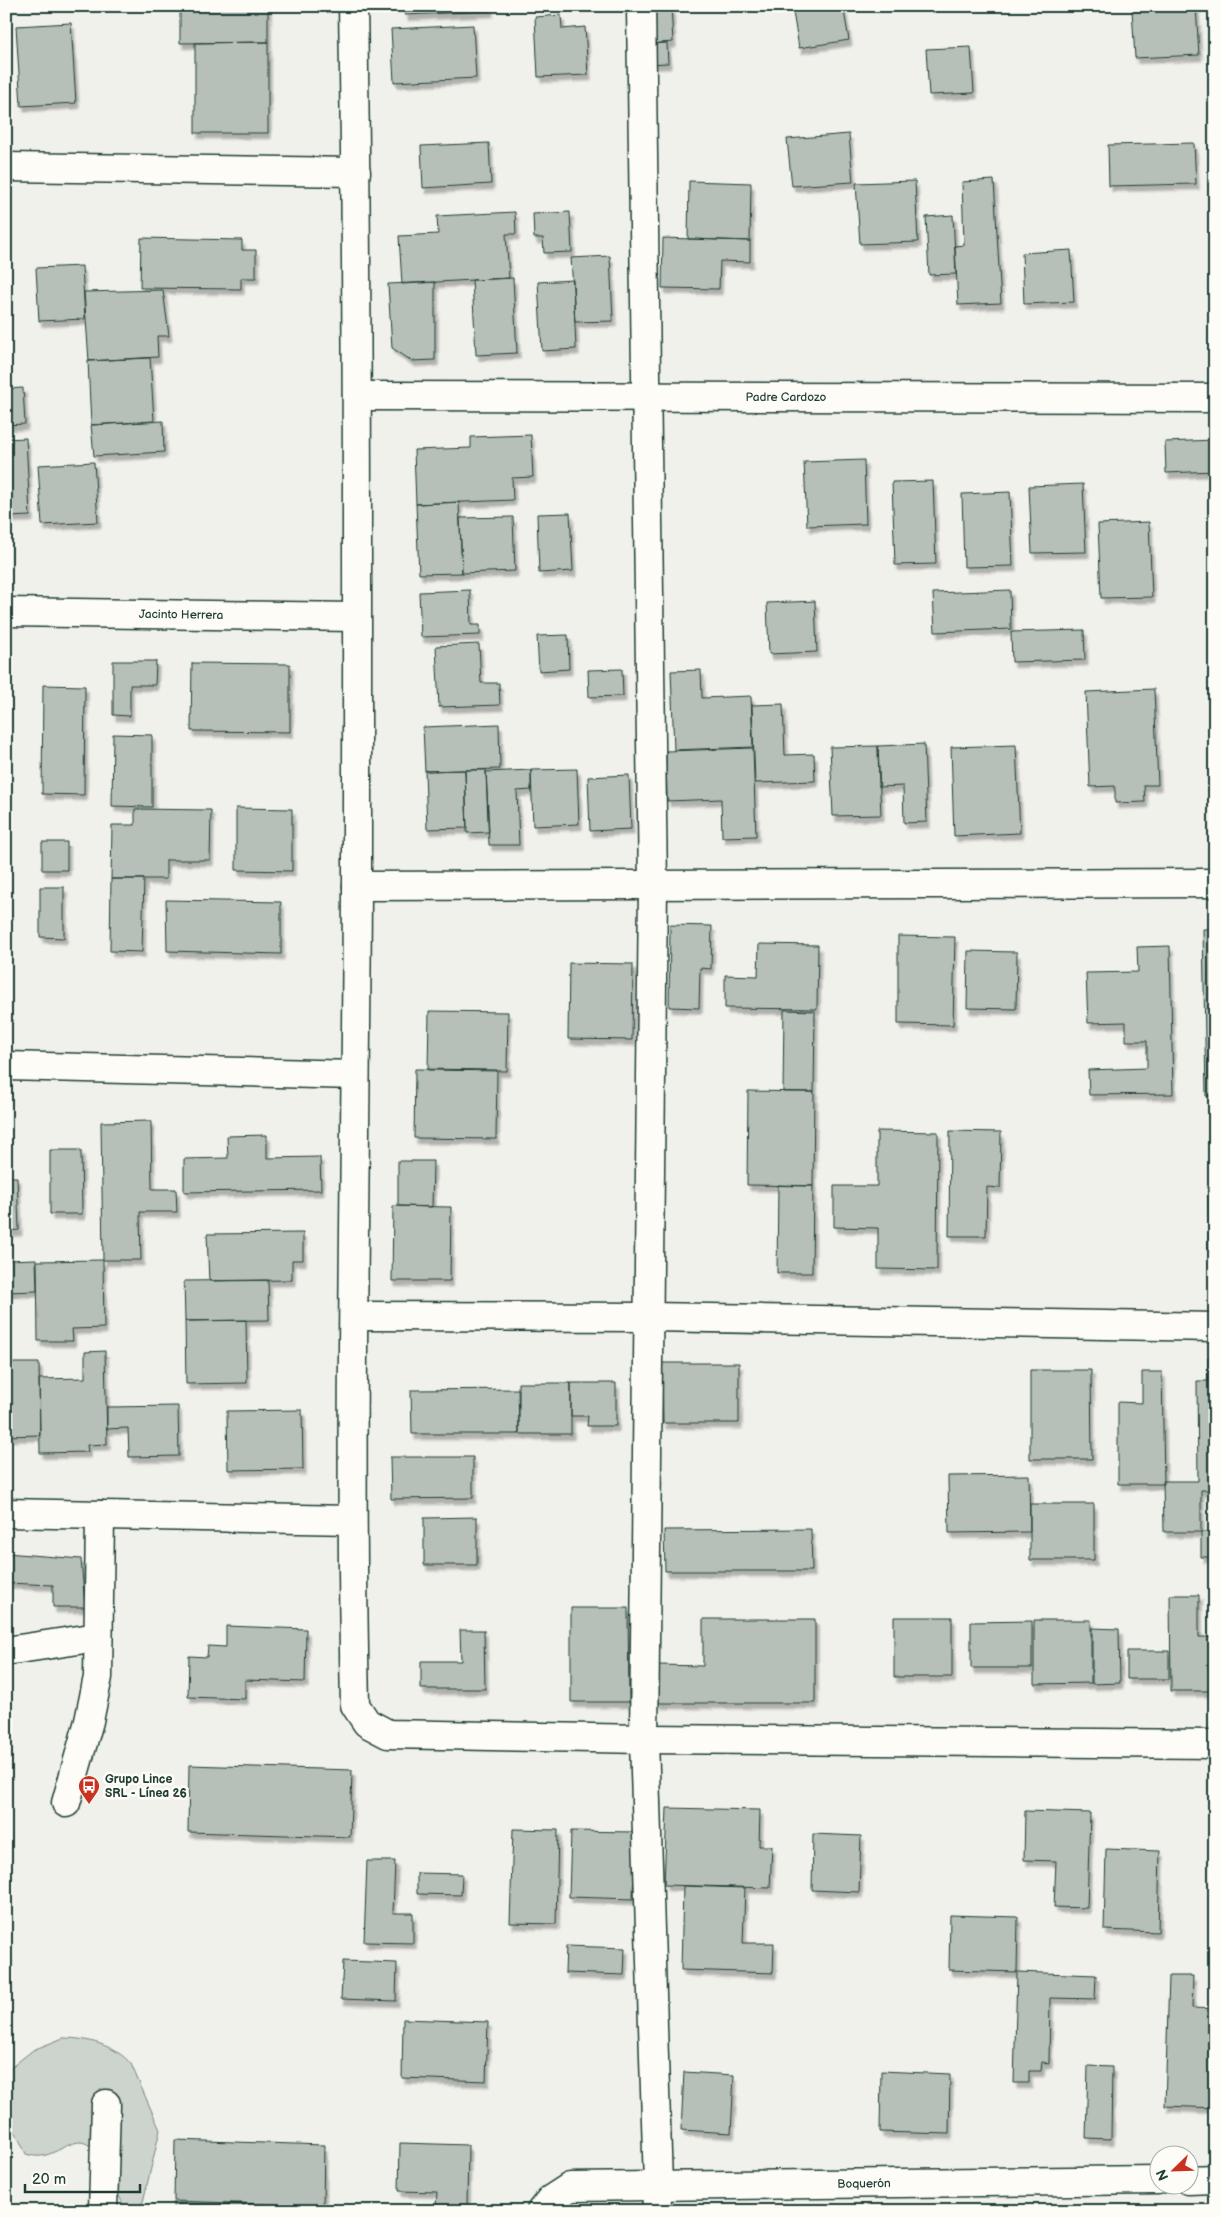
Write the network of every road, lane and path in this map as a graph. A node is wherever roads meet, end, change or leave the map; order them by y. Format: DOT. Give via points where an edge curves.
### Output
graph roads {
  1 [pos="353,6"];
  2 [pos="640,6"];
  3 [pos="6,168"];
  4 [pos="356,172"];
  5 [pos="357,396"];
  6 [pos="645,398"];
  7 [pos="1215,398"];
  8 [pos="6,612"];
  9 [pos="356,617"];
  10 [pos="1215,882"];
  11 [pos="357,886"];
  12 [pos="653,887"];
  13 [pos="6,1066"];
  14 [pos="355,1075"];
  15 [pos="354,1316"];
  16 [pos="650,1316"];
  17 [pos="1215,1327"];
  18 [pos="6,1513"];
  19 [pos="100,1515"];
  20 [pos="351,1520"];
  21 [pos="98,1638"];
  22 [pos="6,1651"];
  23 [pos="644,1739"];
  24 [pos="1215,1744"];
  25 [pos="66,1803"];
  26 [pos="106,2104"];
  27 [pos="1215,2179"];
  28 [pos="1148,2180"];
  29 [pos="1198,2180"];
  30 [pos="657,2198"];
  31 [pos="102,2211"];
  32 [pos="541,2211"];
  1 -- 4 [label="street"];
  2 -- 6 [label="street"];
  3 -- 4 [label="street"];
  4 -- 5 [label="street"];
  5 -- 6 [label="street, Padre Cardozo"];
  5 -- 9 [label="street"];
  6 -- 7 [label="street, Padre Cardozo"];
  6 -- 12 [label="street"];
  8 -- 9 [label="street, Jacinto Herrera"];
  9 -- 11 [label="street"];
  10 -- 12 [label="street"];
  11 -- 12 [label="street"];
  11 -- 14 [label="street"];
  12 -- 16 [label="street"];
  13 -- 14 [label="street"];
  14 -- 15 [label="street"];
  15 -- 16 [label="street"];
  15 -- 20 [label="street"];
  16 -- 17 [label="street"];
  16 -- 23 [label="street"];
  18 -- 19 [label="street"];
  19 -- 20 [label="street"];
  19 -- 21 [label="street"];
  20 -- 23 [label="street" via="355,1706 367,1724 388,1734"];
  21 -- 22 [label="street"];
  21 -- 25 [label="street" via="98,1677"];
  23 -- 24 [label="street"];
  23 -- 30 [label="street"];
  26 -- 31 [label="street"];
  27 -- 29 [label="street"];
  28 -- 30 [label="street, Boquerón"];
  30 -- 32 [label="street, Boquerón" via="570,2188 550,2200"];
}
